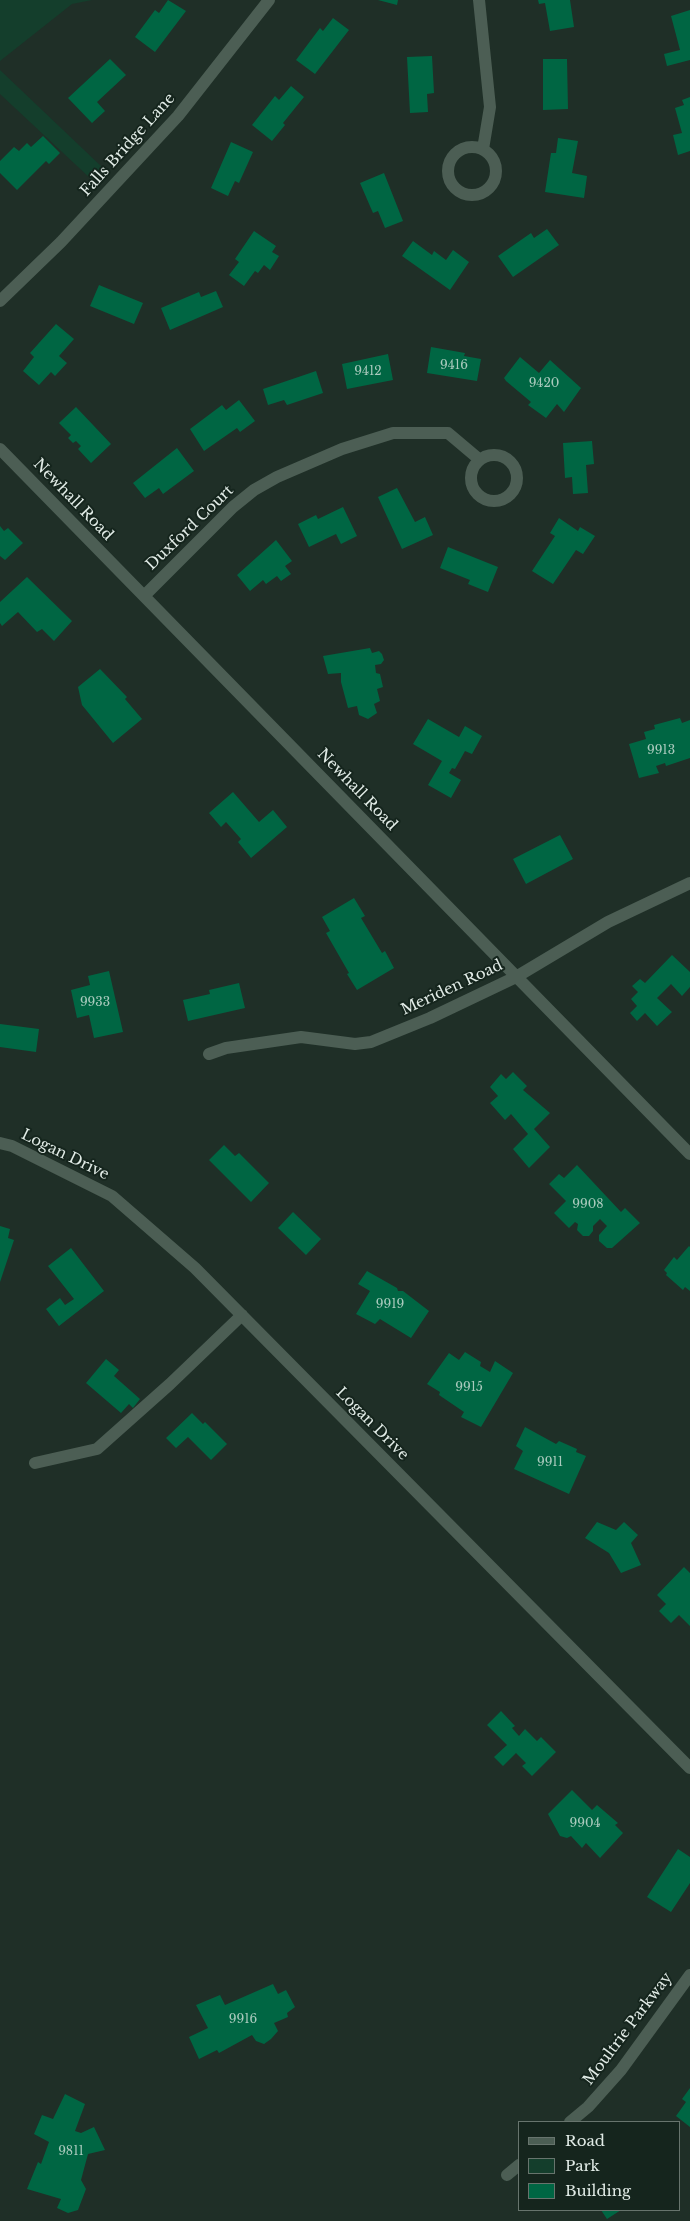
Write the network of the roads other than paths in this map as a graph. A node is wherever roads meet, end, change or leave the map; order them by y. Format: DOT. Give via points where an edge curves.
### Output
graph roads {
  1 [pos="269,0"];
  2 [pos="479,0"];
  3 [pos="483,149"];
  4 [pos="0,301"];
  5 [pos="0,449"];
  6 [pos="480,460"];
  7 [pos="144,596"];
  8 [pos="690,883"];
  9 [pos="516,977"];
  10 [pos="209,1054"];
  11 [pos="0,1143"];
  12 [pos="690,1154"];
  13 [pos="242,1315"];
  14 [pos="35,1463"];
  15 [pos="690,1768"];
  16 [pos="690,1975"];
  17 [pos="571,2121"];
  18 [pos="518,2166"];
  19 [pos="507,2175"];
  1 -- 4 [label="street, Falls Bridge Lane" via="178,116 61,242"];
  2 -- 3 [label="street" via="490,107"];
  5 -- 7 [label="street, Newhall Road"];
  6 -- 7 [label="street, Duxford Court" via="448,433 393,433 342,449 254,490"];
  7 -- 9 [label="street, Newhall Road"];
  8 -- 9 [label="street, Meriden Road" via="608,922"];
  9 -- 10 [label="street, Meriden Road" via="371,1042 355,1044 301,1037 226,1048"];
  9 -- 12 [label="street, Newhall Road"];
  11 -- 13 [label="street, Logan Drive" via="112,1196"];
  13 -- 14 [label="street" via="97,1449"];
  13 -- 15 [label="street, Logan Drive"];
  16 -- 17 [label="street, Moultrie Parkway" via="621,2070"];
  18 -- 19 [label="street"];
}
